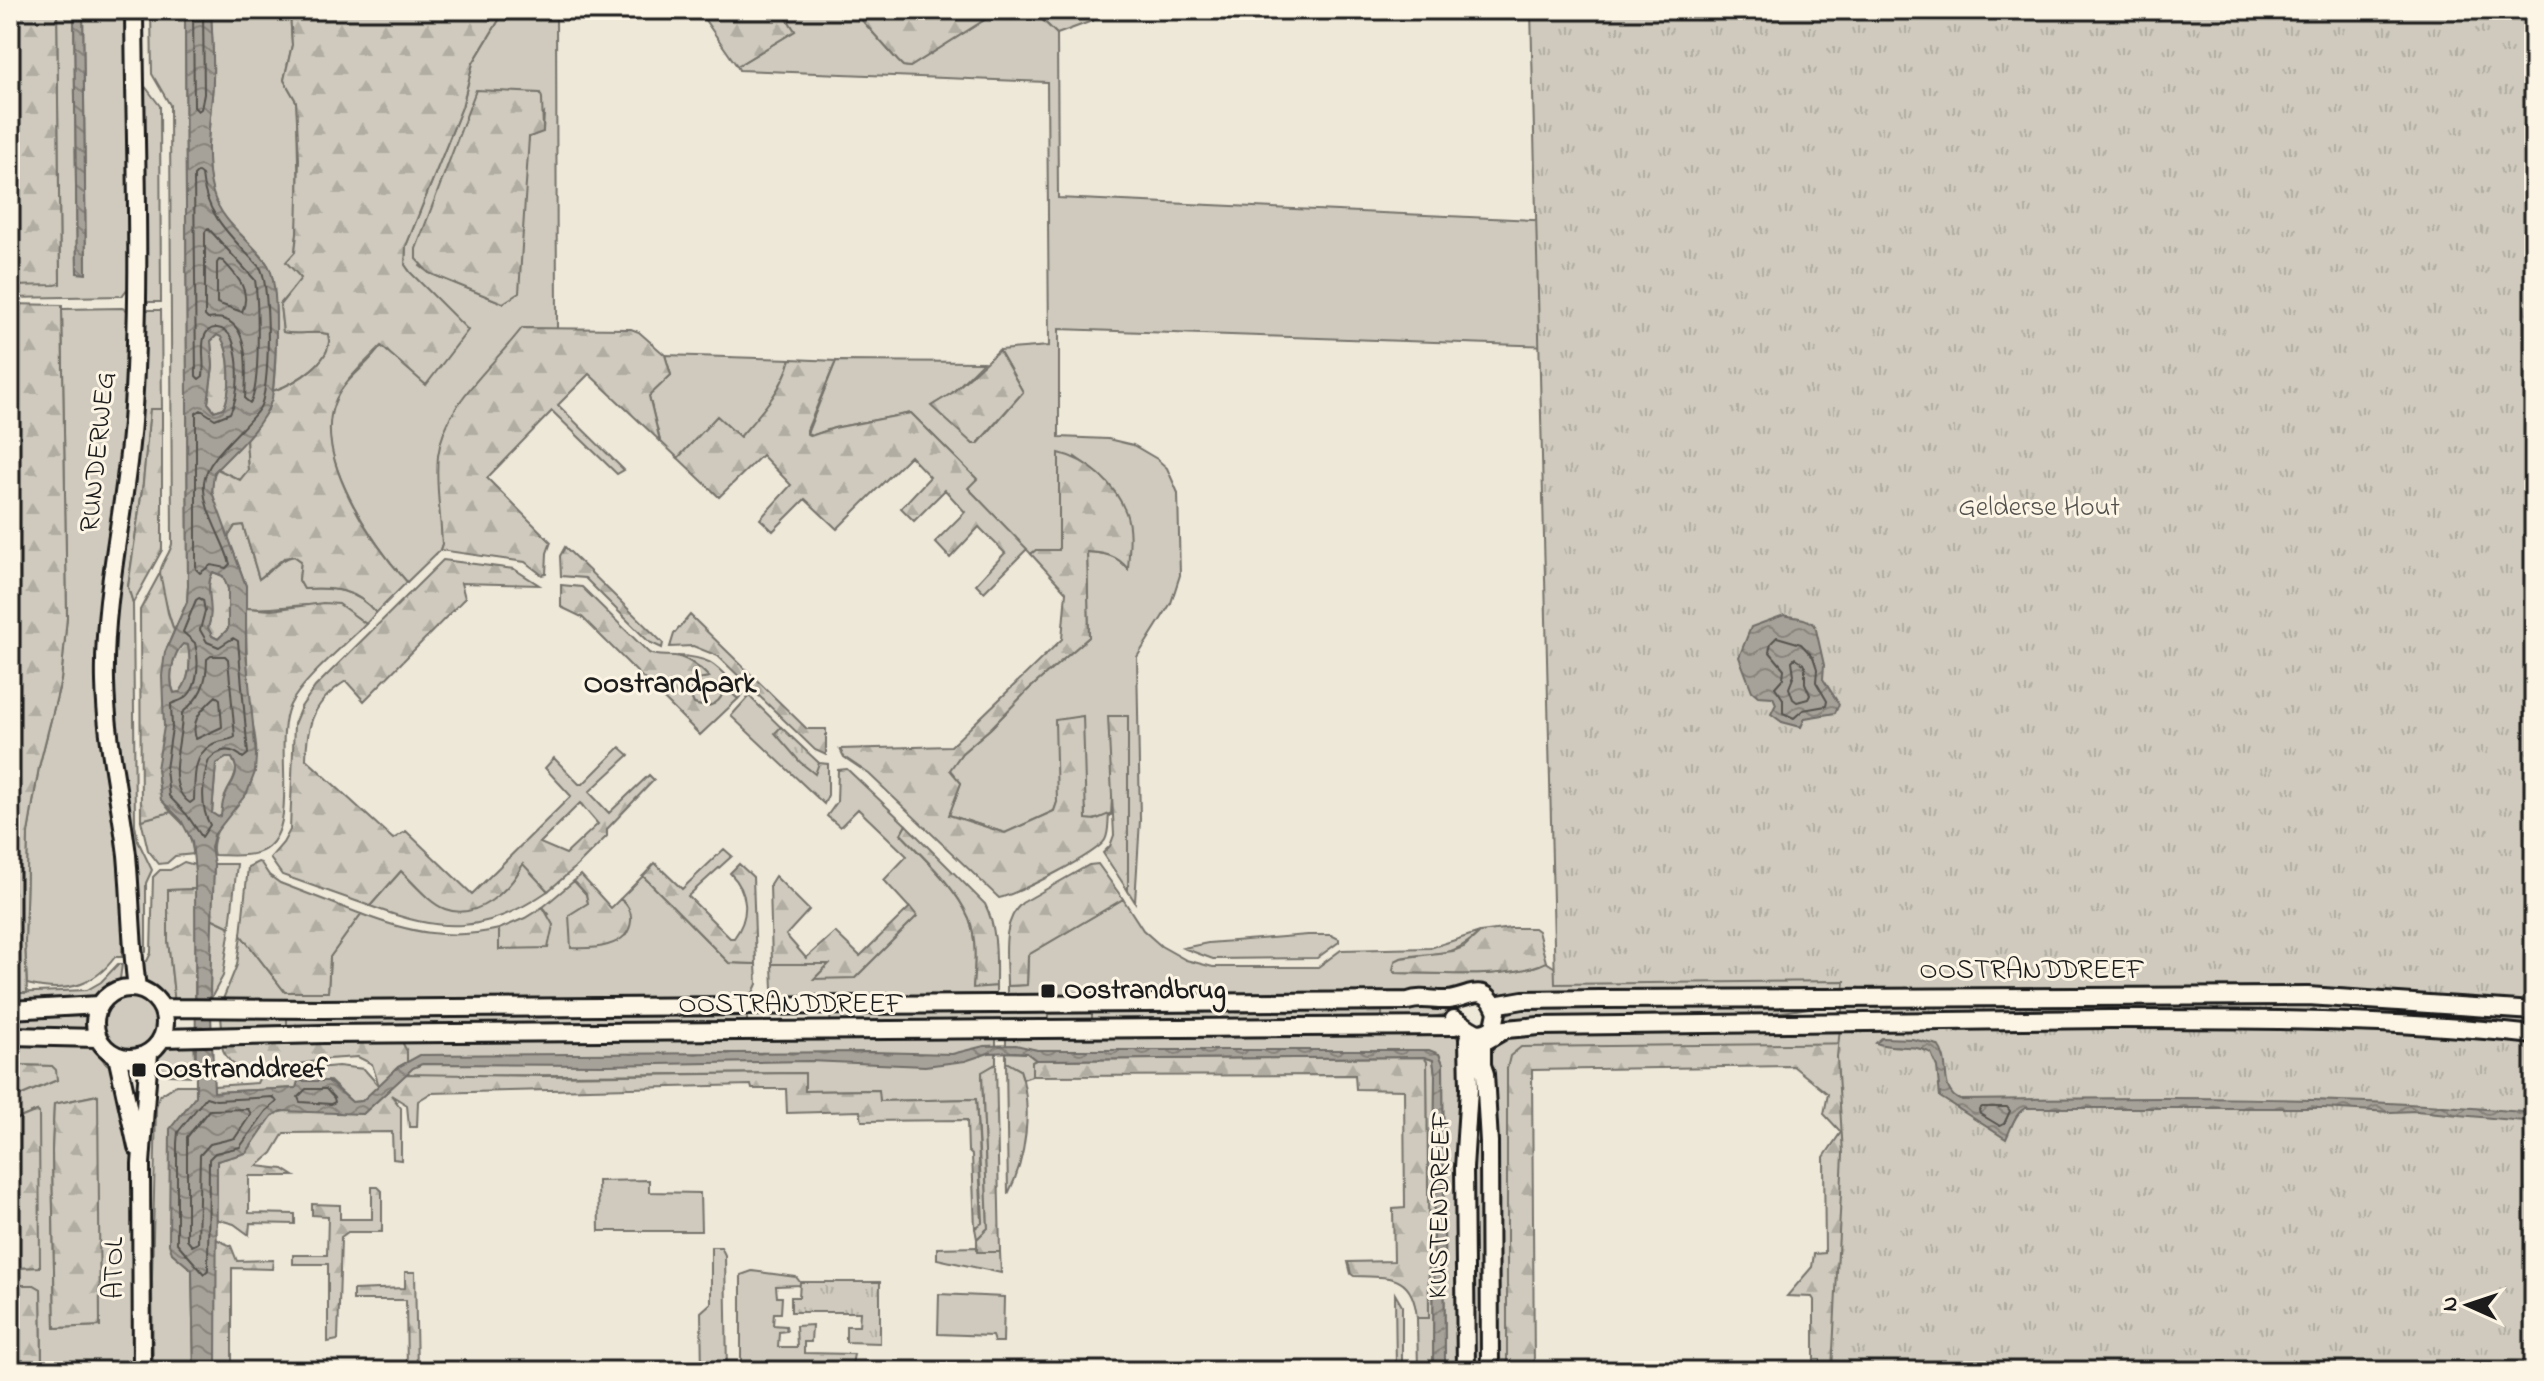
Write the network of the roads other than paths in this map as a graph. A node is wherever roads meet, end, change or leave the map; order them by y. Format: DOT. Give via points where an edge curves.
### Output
graph roads {
  1 [pos="134,10"];
  2 [pos="130,988"];
  3 [pos="99,1005"];
  4 [pos="162,1008"];
  5 [pos="10,1010"];
  6 [pos="2534,1011"];
  7 [pos="1455,1013"];
  8 [pos="1489,1028"];
  9 [pos="2534,1035"];
  10 [pos="10,1036"];
  11 [pos="98,1038"];
  12 [pos="162,1038"];
  13 [pos="149,1053"];
  14 [pos="117,1056"];
  15 [pos="141,1164"];
  16 [pos="142,1371"];
  17 [pos="1466,1371"];
  18 [pos="1490,1371"];
  1 -- 2 [label="main road, RUNDERWEG" via="137,303 132,419 107,621 105,681 127,855"];
  2 -- 3 [label="main road" via="112,992"];
  2 -- 4 [label="main road" via="152,995"];
  3 -- 5 [label="main road"];
  3 -- 11 [label="main road"];
  4 -- 7 [label="main road, OOSTRANDDREEF" via="1408,1001"];
  4 -- 12 [label="main road"];
  6 -- 8 [label="main road, OOSTRANDDREEF" via="2308,996 1530,1001"];
  7 -- 8 [label="main road" via="1469,1031"];
  7 -- 8 [label="main road" via="1475,992 1485,995"];
  7 -- 12 [label="main road, OOSTRANDDREEF" via="1420,1026"];
  8 -- 9 [label="main road, OOSTRANDDREEF" via="2292,1019"];
  8 -- 17 [label="main road, KUSTENDREEF" via="1469,1089 1464,1168"];
  8 -- 18 [label="main road, KUSTENDREEF" via="1485,1074"];
  10 -- 11 [label="main road"];
  11 -- 14 [label="main road"];
  12 -- 13 [label="main road"];
  13 -- 14 [label="main road" via="133,1059"];
  13 -- 15 [label="main road, ATOL"];
  14 -- 15 [label="main road, ATOL"];
  15 -- 16 [label="main road, ATOL"];
}
